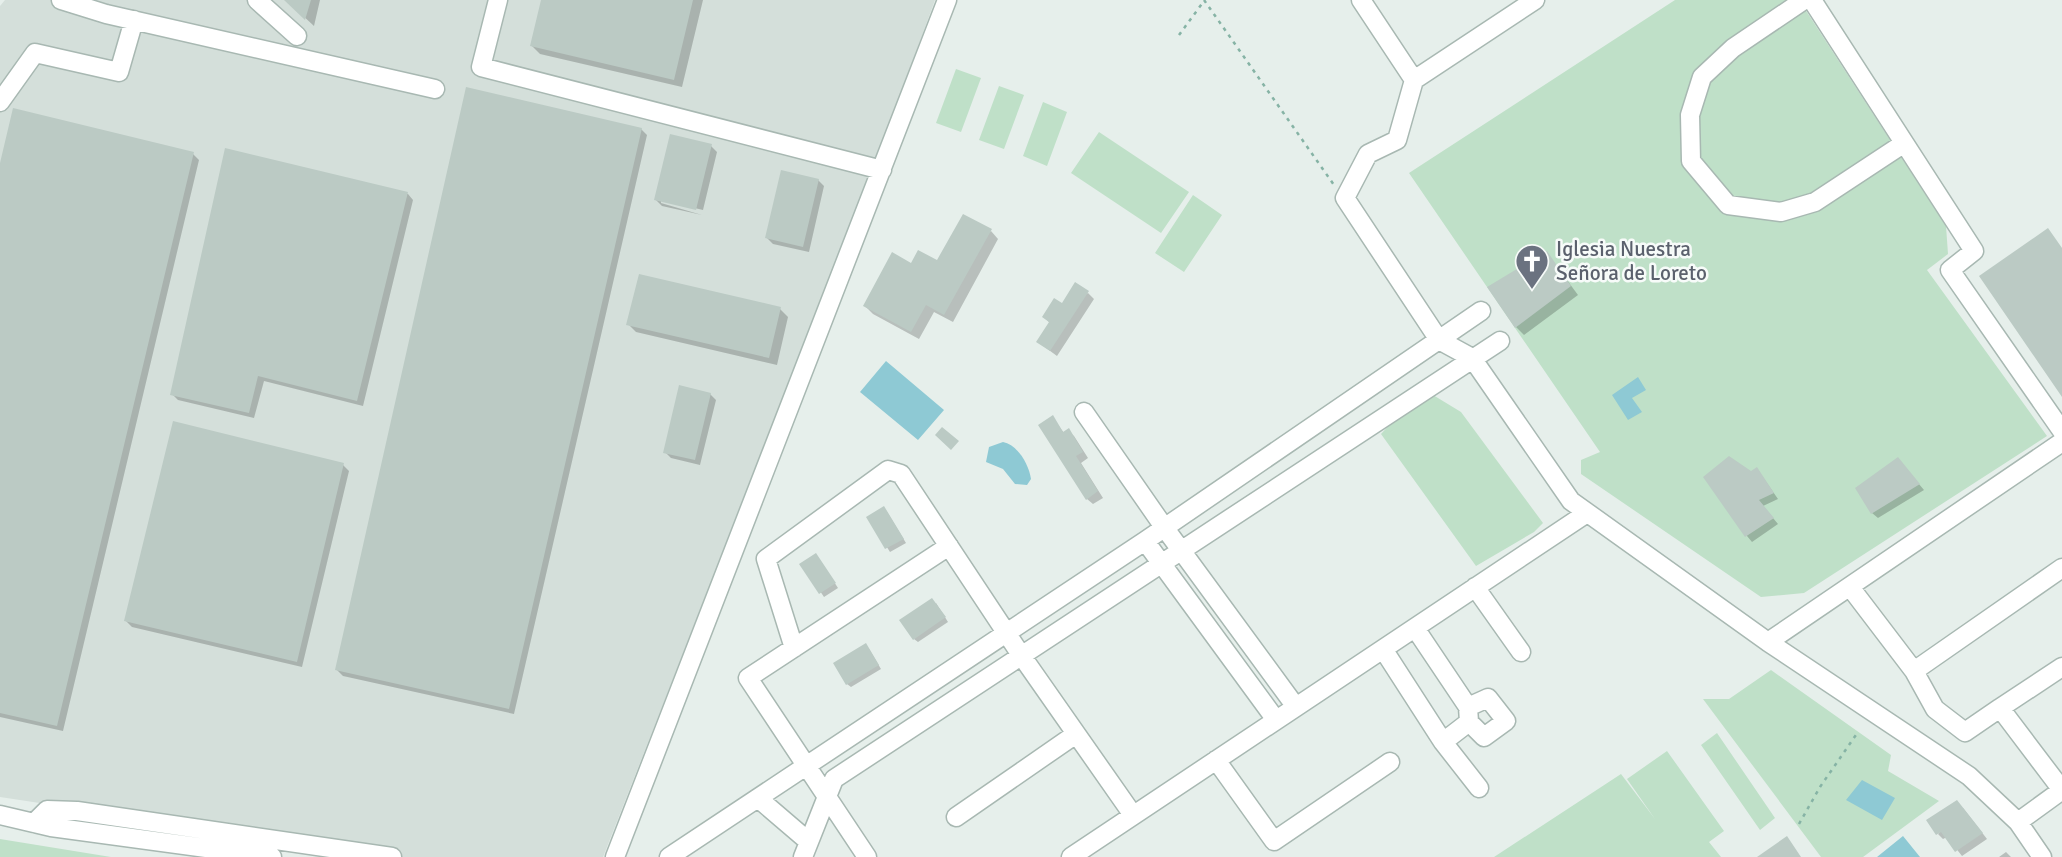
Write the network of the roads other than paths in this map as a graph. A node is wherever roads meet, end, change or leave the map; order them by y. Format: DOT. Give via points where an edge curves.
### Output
graph roads {
  1 [pos="61,0"];
  2 [pos="257,0"];
  3 [pos="498,0"];
  4 [pos="947,0"];
  5 [pos="1361,0"];
  6 [pos="1535,0"];
  7 [pos="1804,0"];
  8 [pos="1812,0"];
  9 [pos="134,20"];
  10 [pos="297,36"];
  11 [pos="1415,80"];
  12 [pos="435,89"];
  13 [pos="0,102"];
  14 [pos="1903,144"];
  15 [pos="882,170"];
  16 [pos="1481,311"];
  17 [pos="1439,340"];
  18 [pos="1500,341"];
  19 [pos="1472,358"];
  20 [pos="1084,412"];
  21 [pos="2062,431"];
  22 [pos="2062,442"];
  23 [pos="1587,513"];
  24 [pos="1164,527"];
  25 [pos="1145,541"];
  26 [pos="949,546"];
  27 [pos="1181,549"];
  28 [pos="1162,562"];
  29 [pos="2062,568"];
  30 [pos="1475,587"];
  31 [pos="1850,587"];
  32 [pos="1415,628"];
  33 [pos="1007,633"];
  34 [pos="1768,642"];
  35 [pos="794,648"];
  36 [pos="1383,649"];
  37 [pos="1521,652"];
  38 [pos="1021,655"];
  39 [pos="2062,667"];
  40 [pos="1914,671"];
  41 [pos="1296,706"];
  42 [pos="2000,708"];
  43 [pos="1276,720"];
  44 [pos="1076,734"];
  45 [pos="1443,742"];
  46 [pos="1216,760"];
  47 [pos="1390,762"];
  48 [pos="806,768"];
  49 [pos="1479,788"];
  50 [pos="824,797"];
  51 [pos="759,799"];
  52 [pos="0,815"];
  53 [pos="1133,816"];
  54 [pos="956,817"];
  55 [pos="2018,822"];
  56 [pos="34,823"];
  57 [pos="805,849"];
  58 [pos="221,853"];
  59 [pos="272,857"];
  60 [pos="392,857"];
  61 [pos="615,857"];
  62 [pos="669,857"];
  63 [pos="867,857"];
  64 [pos="1070,857"];
  65 [pos="2042,857"];
  1 -- 9 [label="street"];
  2 -- 10 [label="street"];
  3 -- 15 [label="street" via="481,66"];
  4 -- 15 [label="street"];
  5 -- 11 [label="street"];
  6 -- 11 [label="street"];
  7 -- 14 [label="street" via="1733,48 1702,77 1690,115 1691,162 1728,205 1781,212 1815,202"];
  8 -- 14 [label="street"];
  9 -- 12 [label="street"];
  9 -- 13 [label="street" via="120,72 35,53"];
  11 -- 17 [label="street" via="1396,140 1368,154 1345,198"];
  14 -- 21 [label="street" via="1974,251 1950,270"];
  15 -- 61 [label="street"];
  16 -- 17 [label="street"];
  17 -- 19 [label="street"];
  17 -- 24 [label="street"];
  18 -- 19 [label="street"];
  19 -- 23 [label="street" via="1571,501"];
  19 -- 27 [label="street"];
  20 -- 24 [label="street"];
  22 -- 31 [label="street"];
  23 -- 30 [label="street"];
  23 -- 34 [label="street"];
  24 -- 25 [label="street"];
  24 -- 27 [label="street"];
  25 -- 28 [label="street"];
  25 -- 33 [label="street"];
  26 -- 33 [label="street"];
  26 -- 35 [label="street"];
  26 -- 35 [label="street" via="901,474 888,470 766,559"];
  27 -- 28 [label="street"];
  27 -- 41 [label="street"];
  28 -- 38 [label="street"];
  28 -- 43 [label="street"];
  29 -- 40 [label="street"];
  30 -- 32 [label="street"];
  30 -- 37 [label="street"];
  31 -- 34 [label="street"];
  31 -- 40 [label="street"];
  32 -- 36 [label="street"];
  32 -- 45 [label="street" via="1468,714"];
  33 -- 38 [label="street"];
  33 -- 48 [label="street"];
  34 -- 55 [label="street" via="1969,776"];
  35 -- 48 [label="street" via="748,678"];
  36 -- 41 [label="street"];
  36 -- 45 [label="street"];
  38 -- 44 [label="street"];
  38 -- 50 [label="street" via="834,779"];
  39 -- 42 [label="street"];
  40 -- 42 [label="street" via="1935,709 1965,732"];
  41 -- 43 [label="street"];
  42 -- 55 [label="street" via="2062,790"];
  43 -- 46 [label="street"];
  44 -- 53 [label="street"];
  44 -- 54 [label="street"];
  45 -- 49 [label="street"];
  46 -- 47 [label="street" via="1273,841"];
  46 -- 53 [label="street"];
  48 -- 50 [label="street"];
  48 -- 51 [label="street"];
  50 -- 57 [label="street"];
  50 -- 63 [label="street"];
  51 -- 57 [label="street"];
  51 -- 62 [label="street"];
  52 -- 56 [label="street"];
  53 -- 64 [label="street"];
  55 -- 65 [label="street"];
  56 -- 58 [label="street"];
  56 -- 60 [label="street" via="47,810 77,811"];
  58 -- 59 [label="street"];
}
